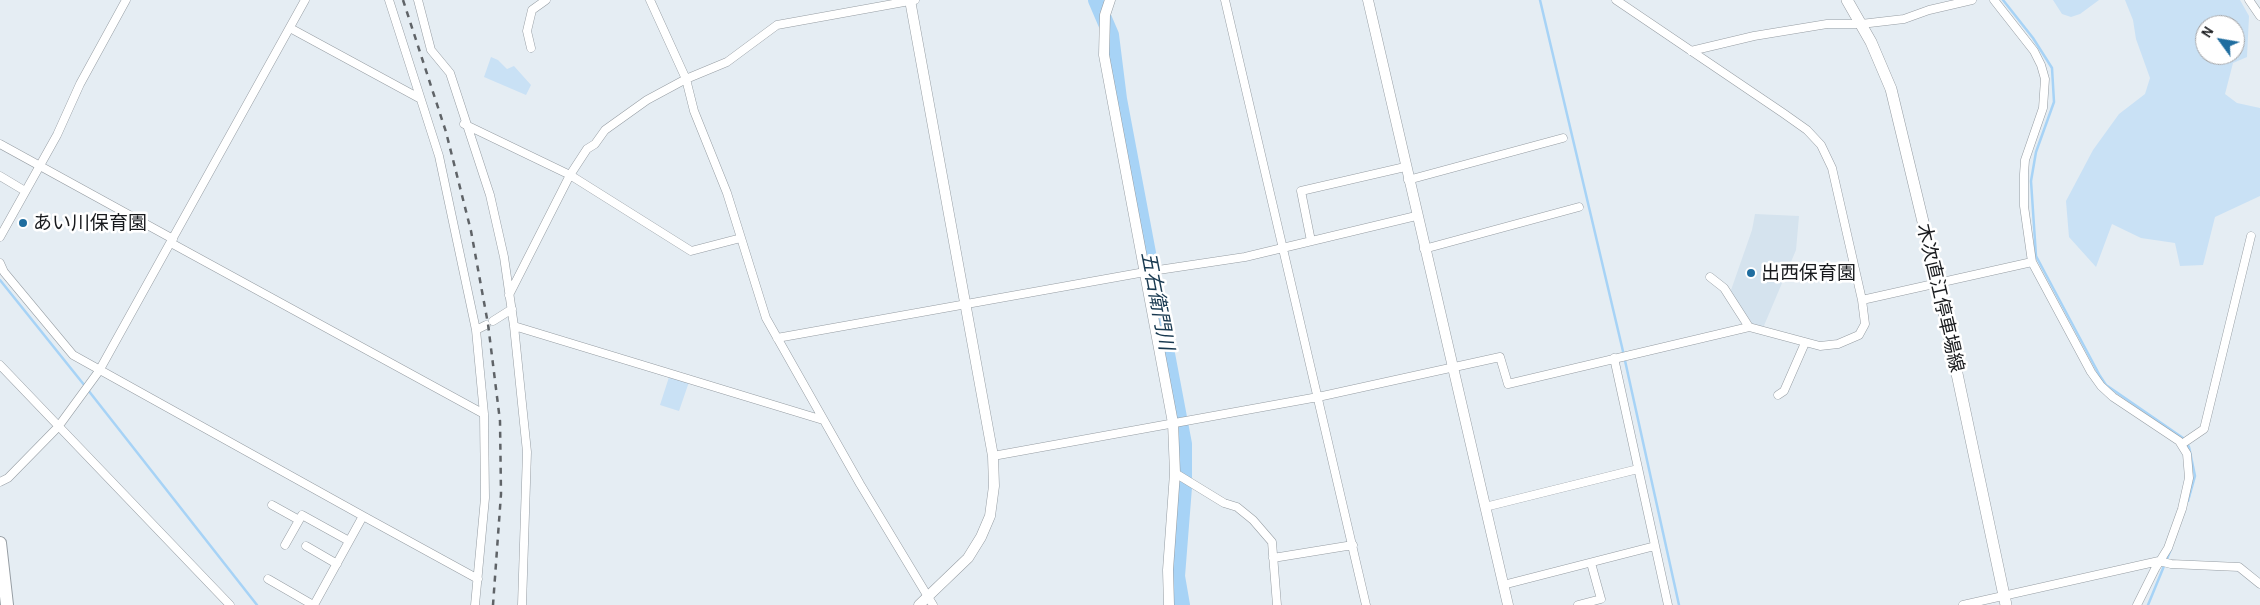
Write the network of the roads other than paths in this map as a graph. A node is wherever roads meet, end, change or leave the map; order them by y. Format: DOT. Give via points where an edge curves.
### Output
graph roads {
  1 [pos="126,0"];
  2 [pos="305,0"];
  3 [pos="389,0"];
  4 [pos="418,0"];
  5 [pos="546,0"];
  6 [pos="650,0"];
  7 [pos="912,0"];
  8 [pos="1110,0"];
  9 [pos="1225,0"];
  10 [pos="1368,0"];
  11 [pos="1616,0"];
  12 [pos="1847,0"];
  13 [pos="1972,0"];
  14 [pos="1994,0"];
  15 [pos="2249,0"];
  16 [pos="2260,16"];
  17 [pos="1861,24"];
  18 [pos="290,28"];
  19 [pos="531,48"];
  20 [pos="1691,51"];
  21 [pos="686,79"];
  22 [pos="419,98"];
  23 [pos="464,124"];
  24 [pos="1563,138"];
  25 [pos="0,144"];
  26 [pos="39,166"];
  27 [pos="1405,167"];
  28 [pos="570,175"];
  29 [pos="0,176"];
  30 [pos="1408,180"];
  31 [pos="25,190"];
  32 [pos="1579,207"];
  33 [pos="1416,216"];
  34 [pos="2251,236"];
  35 [pos="0,237"];
  36 [pos="741,238"];
  37 [pos="172,241"];
  38 [pos="1311,241"];
  39 [pos="1284,247"];
  40 [pos="1424,249"];
  41 [pos="2032,262"];
  42 [pos="0,263"];
  43 [pos="1145,272"];
  44 [pos="1710,276"];
  45 [pos="1938,284"];
  46 [pos="510,295"];
  47 [pos="1862,300"];
  48 [pos="966,304"];
  49 [pos="512,309"];
  50 [pos="514,326"];
  51 [pos="1749,327"];
  52 [pos="476,330"];
  53 [pos="777,338"];
  54 [pos="1805,343"];
  55 [pos="1614,358"];
  56 [pos="0,365"];
  57 [pos="1452,368"];
  58 [pos="99,371"];
  59 [pos="1778,395"];
  60 [pos="1318,397"];
  61 [pos="484,414"];
  62 [pos="823,420"];
  63 [pos="1173,424"];
  64 [pos="58,427"];
  65 [pos="2182,444"];
  66 [pos="993,456"];
  67 [pos="1638,469"];
  68 [pos="1175,473"];
  69 [pos="0,482"];
  70 [pos="272,506"];
  71 [pos="1485,507"];
  72 [pos="363,516"];
  73 [pos="298,520"];
  74 [pos="350,541"];
  75 [pos="0,543"];
  76 [pos="285,545"];
  77 [pos="1352,545"];
  78 [pos="306,546"];
  79 [pos="1655,546"];
  80 [pos="1273,558"];
  81 [pos="2159,562"];
  82 [pos="1591,563"];
  83 [pos="337,564"];
  84 [pos="268,579"];
  85 [pos="478,579"];
  86 [pos="2260,584"];
  87 [pos="1503,585"];
  88 [pos="2005,600"];
  89 [pos="930,601"];
  90 [pos="6,605"];
  91 [pos="230,605"];
  92 [pos="314,605"];
  93 [pos="475,605"];
  94 [pos="522,605"];
  95 [pos="919,605"];
  96 [pos="1169,605"];
  97 [pos="1278,605"];
  98 [pos="1366,605"];
  99 [pos="1508,605"];
  100 [pos="1578,605"];
  101 [pos="1668,605"];
  102 [pos="1963,605"];
  103 [pos="2137,605"];
  1 -- 26 [label="street"];
  2 -- 18 [label="street"];
  3 -- 22 [label="street"];
  4 -- 23 [label="street" via="431,50 450,74"];
  5 -- 19 [label="street" via="532,10 527,31"];
  6 -- 21 [label="street"];
  7 -- 21 [label="street" via="777,25 727,62"];
  7 -- 48 [label="street"];
  8 -- 43 [label="street" via="1105,15 1104,55"];
  9 -- 39 [label="street"];
  10 -- 27 [label="street"];
  11 -- 20 [label="street"];
  12 -- 17 [label="main road, 木次直江停車場線"];
  13 -- 17 [label="street" via="1904,19"];
  14 -- 41 [label="street" via="2034,51 2045,79 2043,108 2025,160 2024,174 2024,206"];
  15 -- 16 [label="street"];
  17 -- 20 [label="street" via="1827,24"];
  17 -- 45 [label="main road, 木次直江停車場線" via="1891,89"];
  18 -- 22 [label="street"];
  18 -- 37 [label="street"];
  20 -- 47 [label="street" via="1807,130 1821,145 1832,168"];
  21 -- 28 [label="street" via="647,100 605,130 587,149"];
  21 -- 36 [label="street" via="694,111"];
  22 -- 52 [label="street" via="439,156"];
  23 -- 28 [label="street"];
  23 -- 46 [label="street" via="490,195"];
  24 -- 30 [label="street"];
  25 -- 26 [label="street"];
  26 -- 31 [label="street"];
  26 -- 37 [label="street"];
  27 -- 30 [label="street"];
  27 -- 38 [label="street" via="1301,191"];
  28 -- 36 [label="street" via="691,252"];
  28 -- 46 [label="street"];
  29 -- 31 [label="street"];
  30 -- 33 [label="street"];
  31 -- 35 [label="street"];
  32 -- 40 [label="street"];
  33 -- 38 [label="street"];
  33 -- 40 [label="street"];
  34 -- 65 [label="street" via="2204,430"];
  36 -- 53 [label="street" via="766,318"];
  37 -- 58 [label="street"];
  37 -- 61 [label="street"];
  38 -- 39 [label="street"];
  39 -- 43 [label="street" via="1245,257"];
  39 -- 60 [label="street"];
  40 -- 57 [label="street"];
  41 -- 45 [label="street"];
  41 -- 65 [label="street" via="2101,386"];
  42 -- 58 [label="street" via="72,355"];
  43 -- 48 [label="street"];
  43 -- 63 [label="street"];
  44 -- 51 [label="street" via="1724,288"];
  45 -- 47 [label="street"];
  45 -- 88 [label="main road, 木次直江停車場線"];
  46 -- 49 [label="street"];
  47 -- 54 [label="street" via="1865,324 1859,335 1838,344 1820,346"];
  48 -- 53 [label="street"];
  48 -- 66 [label="street"];
  49 -- 50 [label="street"];
  49 -- 52 [label="street"];
  50 -- 62 [label="street"];
  50 -- 94 [label="street" via="528,452"];
  51 -- 54 [label="street"];
  51 -- 55 [label="street"];
  52 -- 61 [label="street"];
  53 -- 62 [label="street"];
  54 -- 59 [label="street" via="1784,391"];
  55 -- 57 [label="street" via="1508,384 1500,357"];
  55 -- 67 [label="street"];
  56 -- 64 [label="street"];
  57 -- 60 [label="street"];
  57 -- 71 [label="street"];
  58 -- 64 [label="street"];
  58 -- 72 [label="street"];
  60 -- 63 [label="street"];
  60 -- 77 [label="street"];
  61 -- 85 [label="street" via="484,498"];
  62 -- 89 [label="street"];
  63 -- 66 [label="street"];
  63 -- 68 [label="street"];
  64 -- 69 [label="street" via="8,478"];
  64 -- 91 [label="street"];
  65 -- 81 [label="street" via="2189,470 2187,491 2168,548"];
  66 -- 89 [label="street" via="993,500 981,538"];
  67 -- 71 [label="street"];
  67 -- 79 [label="street"];
  68 -- 80 [label="street" via="1224,503 1237,506 1272,542"];
  68 -- 96 [label="street" via="1168,570"];
  70 -- 73 [label="street"];
  71 -- 87 [label="street"];
  72 -- 74 [label="street"];
  72 -- 85 [label="street"];
  73 -- 74 [label="street" via="302,515"];
  73 -- 76 [label="street"];
  74 -- 83 [label="street"];
  75 -- 90 [label="highway"];
  77 -- 80 [label="street"];
  77 -- 98 [label="street"];
  78 -- 83 [label="street"];
  79 -- 82 [label="street"];
  79 -- 101 [label="street"];
  80 -- 97 [label="street"];
  81 -- 86 [label="street" via="2239,567"];
  81 -- 88 [label="street"];
  81 -- 103 [label="street"];
  82 -- 87 [label="street"];
  82 -- 100 [label="street" via="1602,599"];
  83 -- 92 [label="street"];
  84 -- 92 [label="street"];
  85 -- 93 [label="street"];
  87 -- 99 [label="street"];
  88 -- 102 [label="street"];
  89 -- 95 [label="street"];
}
